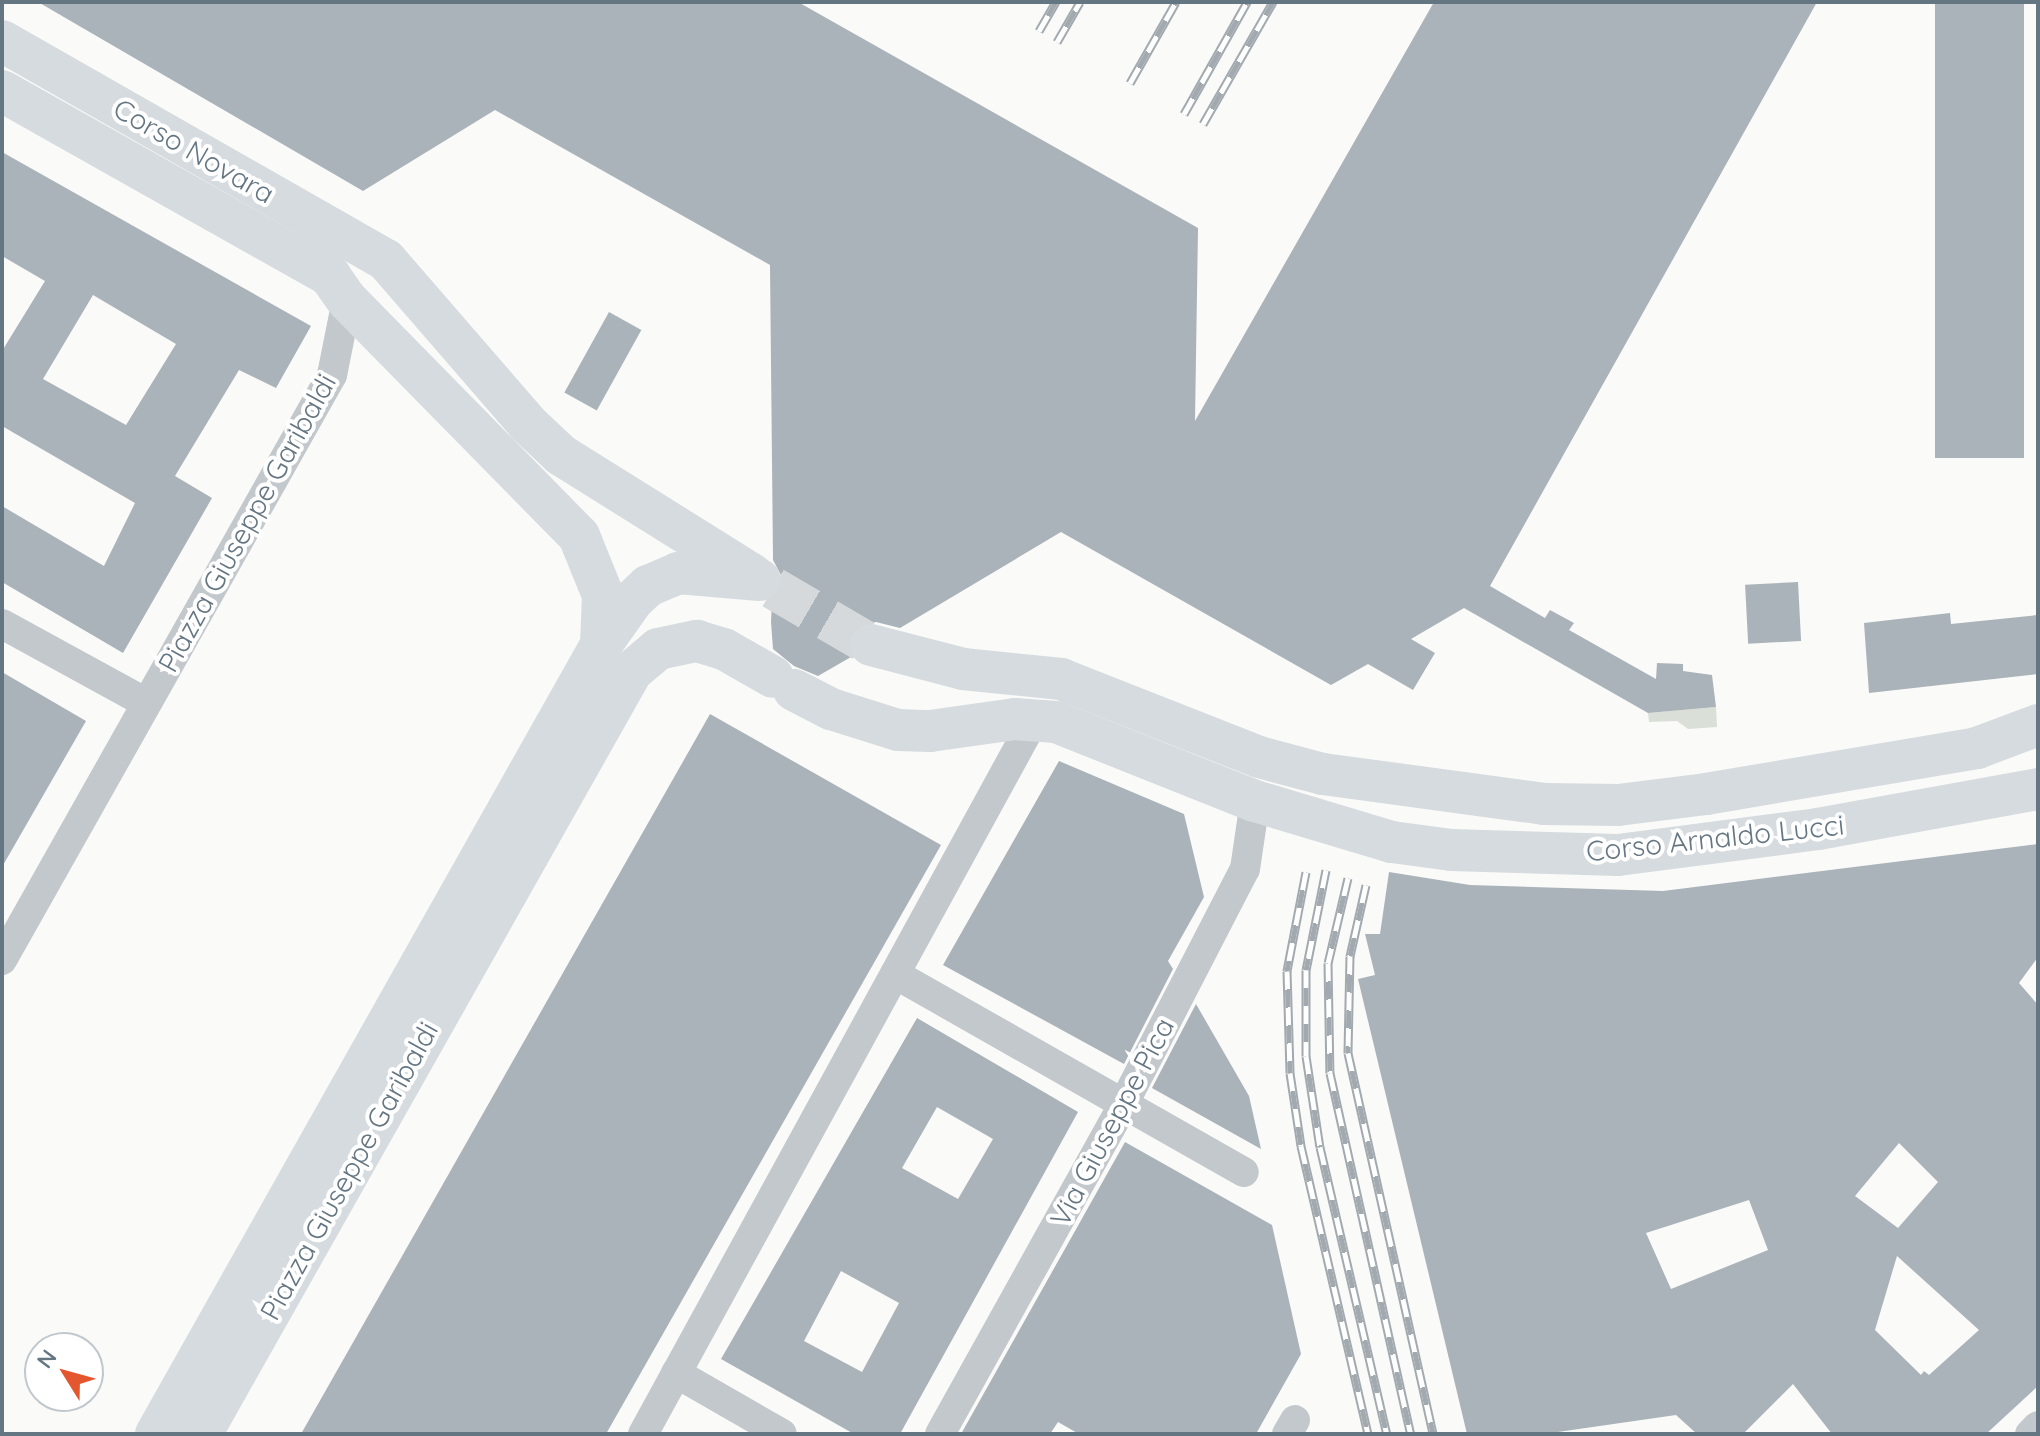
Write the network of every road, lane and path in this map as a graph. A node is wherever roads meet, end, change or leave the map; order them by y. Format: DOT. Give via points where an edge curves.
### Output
graph roads {
  1 [pos="2,41"];
  2 [pos="2,91"];
  3 [pos="386,260"];
  4 [pos="347,300"];
  5 [pos="2,624"];
  6 [pos="601,645"];
  7 [pos="871,645"];
  8 [pos="146,703"];
  9 [pos="1055,723"];
  10 [pos="2038,725"];
  11 [pos="2038,789"];
  12 [pos="1255,801"];
  13 [pos="2,960"];
  14 [pos="895,974"];
  15 [pos="1124,1103"];
  16 [pos="1244,1172"];
  17 [pos="676,1373"];
  18 [pos="2038,1426"];
  19 [pos="156,1434"];
  20 [pos="201,1434"];
  21 [pos="643,1434"];
  22 [pos="782,1434"];
  23 [pos="940,1434"];
  24 [pos="2030,1434"];
  1 -- 3 [label="main road, Corso Novara"];
  2 -- 4 [label="main road, Corso Novara" via="313,265 341,287"];
  3 -- 6 [label="main road, Piazza Giuseppe Garibaldi" via="561,455 766,584 678,573 662,578 633,600"];
  4 -- 6 [label="main road, Piazza Giuseppe Garibaldi" via="579,536 603,595"];
  4 -- 8 [label="street, Piazza Giuseppe Garibaldi" via="332,375"];
  5 -- 8 [label="street"];
  6 -- 19 [label="main road, Piazza Giuseppe Garibaldi"];
  7 -- 10 [label="main road, Corso Arnaldo Lucci" via="963,669 1034,674 1092,688 1259,757 1323,774 1544,804 1618,805 1706,794 1977,748"];
  8 -- 13 [label="street, Piazza Giuseppe Garibaldi"];
  9 -- 12 [label="main road, Corso Arnaldo Lucci"];
  9 -- 14 [label="street"];
  9 -- 20 [label="main road, Piazza Giuseppe Garibaldi" via="898,730 831,709 724,649 697,641 658,649 632,671"];
  11 -- 12 [label="main road, Corso Arnaldo Lucci" via="1832,827 1618,855 1407,844"];
  12 -- 15 [label="street, Via Giuseppe Pica" via="1245,869"];
  14 -- 15 [label="street"];
  14 -- 17 [label="street"];
  15 -- 16 [label="street"];
  15 -- 23 [label="street, Via Giuseppe Pica"];
  17 -- 21 [label="street"];
  17 -- 22 [label="street"];
  18 -- 24 [label="street"];
}
